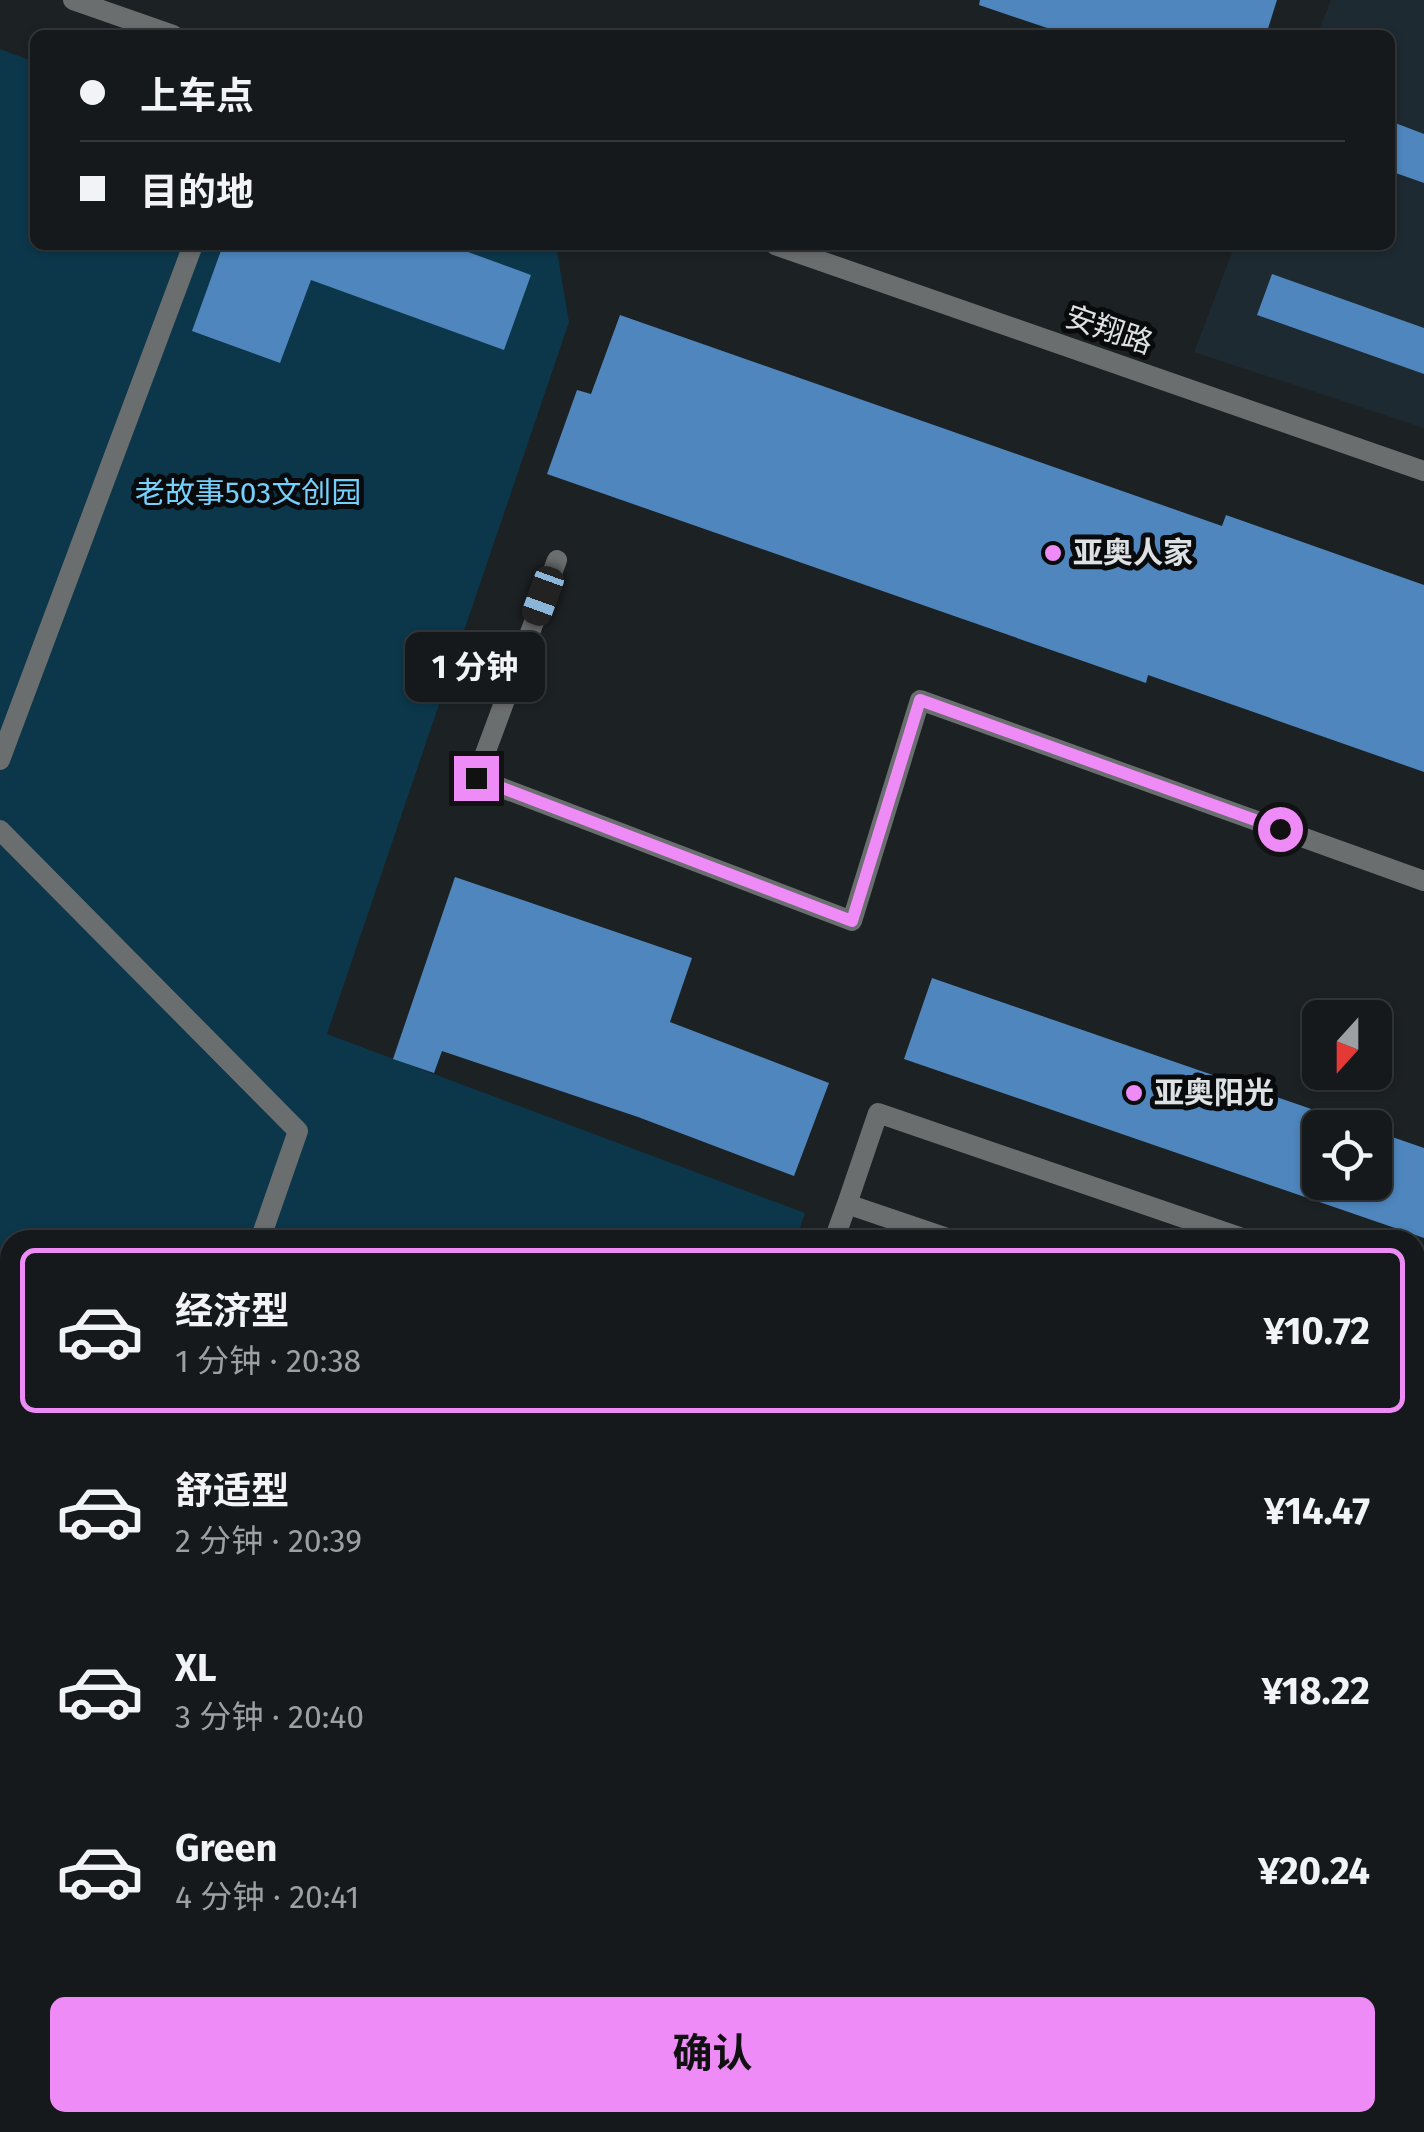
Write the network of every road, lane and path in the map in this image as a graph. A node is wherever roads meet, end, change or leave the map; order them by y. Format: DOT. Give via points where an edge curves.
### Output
graph roads {
  1 [pos="73,0"];
  2 [pos="159,30"];
  3 [pos="191,250"];
  4 [pos="789,250"];
  5 [pos="1424,471"];
  6 [pos="557,560"];
  7 [pos="0,760"];
  8 [pos="0,830"];
  9 [pos="1424,881"];
  10 [pos="847,1204"];
  11 [pos="263,1230"];
  12 [pos="838,1230"];
  13 [pos="923,1230"];
  14 [pos="1219,1230"];
  1 -- 2 [label="street"];
  3 -- 7 [label="street"];
  4 -- 5 [label="street, 安翔路"];
  6 -- 9 [label="street" via="476,778 852,921 920,700"];
  8 -- 11 [label="street" via="298,1131"];
  10 -- 12 [label="street"];
  10 -- 13 [label="street"];
  10 -- 14 [label="street" via="878,1112"];
}
